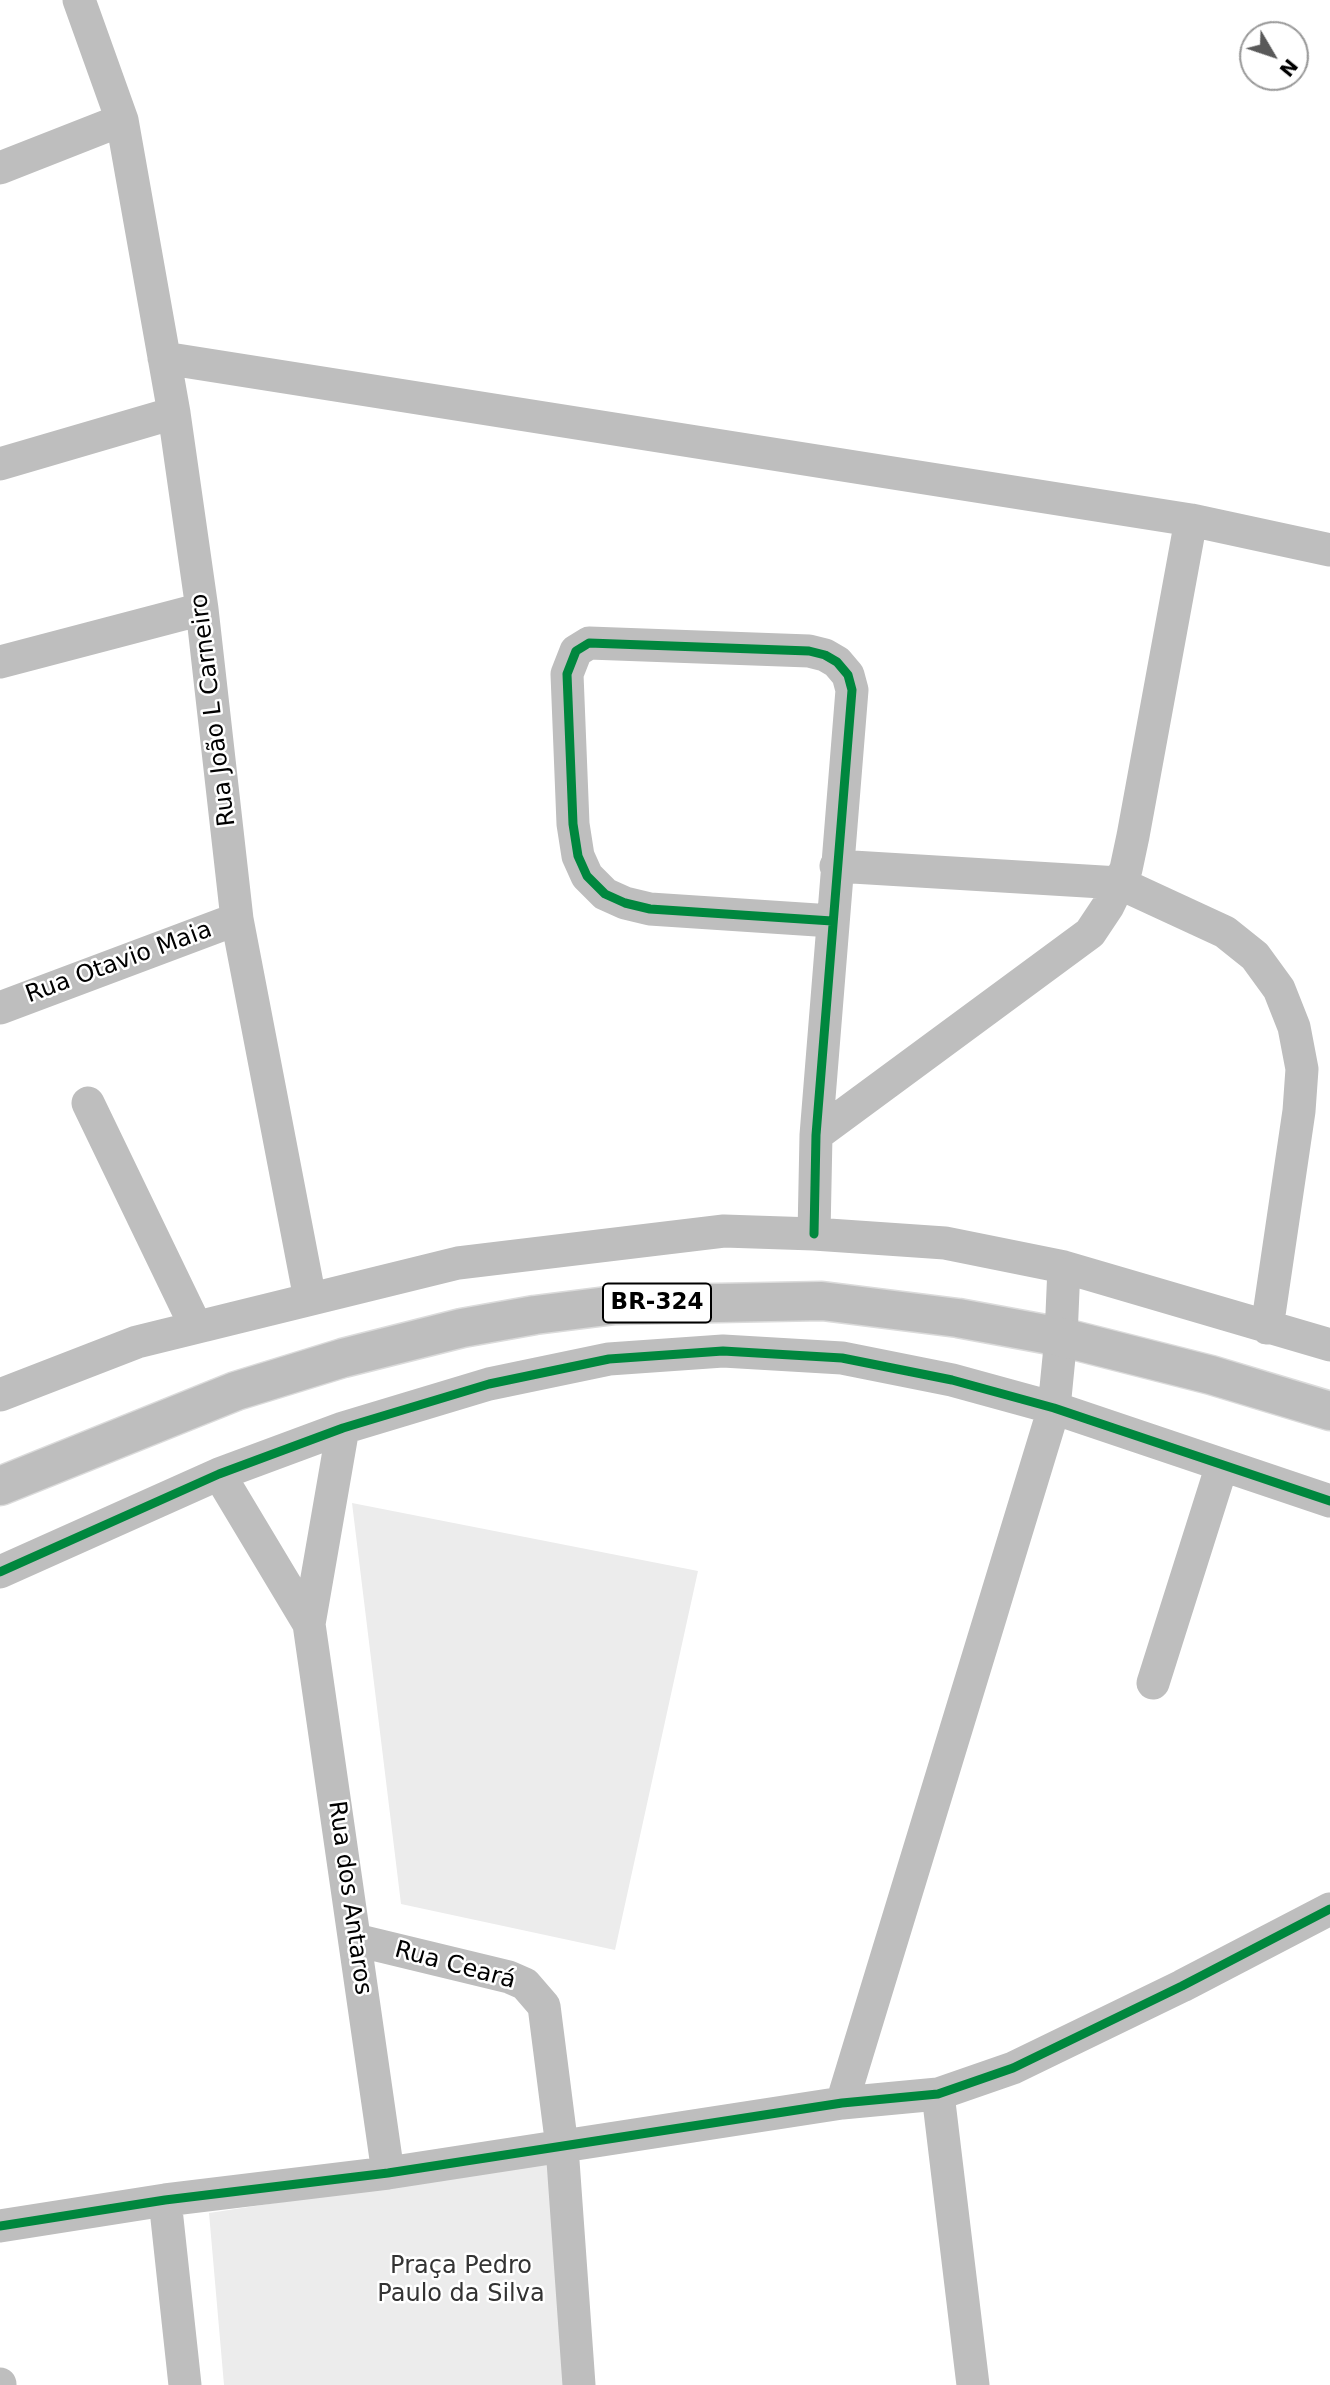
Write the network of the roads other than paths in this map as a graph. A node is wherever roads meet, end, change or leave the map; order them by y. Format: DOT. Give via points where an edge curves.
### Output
graph roads {
  1 [pos="79,0"];
  2 [pos="122,120"];
  3 [pos="0,169"];
  4 [pos="164,358"];
  5 [pos="174,413"];
  6 [pos="0,464"];
  7 [pos="1191,520"];
  8 [pos="1328,546"];
  9 [pos="202,609"];
  10 [pos="0,662"];
  11 [pos="836,866"];
  12 [pos="1119,883"];
  13 [pos="237,919"];
  14 [pos="832,921"];
  15 [pos="0,1008"];
  16 [pos="1316,1063"];
  17 [pos="88,1103"];
  18 [pos="816,1135"];
  19 [pos="814,1234"];
  20 [pos="1064,1267"];
  21 [pos="310,1299"];
  22 [pos="196,1327"];
  23 [pos="1267,1328"];
  24 [pos="1061,1337"];
  25 [pos="1330,1345"];
  26 [pos="0,1395"];
  27 [pos="1054,1408"];
  28 [pos="1330,1411"];
  29 [pos="343,1428"];
  30 [pos="1222,1465"];
  31 [pos="219,1474"];
  32 [pos="0,1486"];
  33 [pos="1330,1500"];
  34 [pos="0,1572"];
  35 [pos="309,1624"];
  36 [pos="1153,1683"];
  37 [pos="1330,1909"];
  38 [pos="356,1941"];
  39 [pos="938,2094"];
  40 [pos="842,2104"];
  41 [pos="562,2147"];
  42 [pos="388,2173"];
  43 [pos="165,2200"];
  44 [pos="0,2226"];
  45 [pos="185,2385"];
  46 [pos="579,2385"];
  47 [pos="973,2385"];
  1 -- 2 [label="street, Rua João L Carneiro"];
  2 -- 3 [label="street"];
  2 -- 4 [label="street, Rua João L Carneiro"];
  4 -- 5 [label="street, Rua João L Carneiro"];
  4 -- 7 [label="street"];
  5 -- 6 [label="street"];
  5 -- 9 [label="street, Rua João L Carneiro"];
  7 -- 8 [label="street"];
  7 -- 12 [label="street" via="1133,836"];
  9 -- 10 [label="street"];
  9 -- 13 [label="street, Rua João L Carneiro"];
  11 -- 12 [label="street"];
  11 -- 14 [label="street"];
  11 -- 14 [label="street" via="852,690 848,675 837,662 809,651 589,643 576,651 567,674 573,824 587,876 605,894 650,909"];
  12 -- 16 [label="street" via="1225,932 1255,956 1279,989 1294,1027"];
  12 -- 18 [label="street" via="1090,933"];
  13 -- 15 [label="street, Rua Otavio Maia"];
  13 -- 21 [label="street, Rua João L Carneiro"];
  14 -- 18 [label="street"];
  16 -- 23 [label="street" via="1299,1111"];
  17 -- 22 [label="street"];
  18 -- 19 [label="street"];
  19 -- 20 [label="street" via="945,1243"];
  19 -- 21 [label="street" via="724,1231 606,1243 458,1263"];
  20 -- 23 [label="street"];
  20 -- 24 [label="street"];
  21 -- 22 [label="street"];
  22 -- 26 [label="street" via="136,1342"];
  23 -- 25 [label="street"];
  24 -- 27 [label="street"];
  24 -- 28 [label="highway, BR-324"];
  24 -- 32 [label="highway, BR-324" via="822,1301 615,1305 535,1315 343,1358 236,1391"];
  27 -- 29 [label="street" via="952,1380 842,1358 723,1351 609,1359 489,1384"];
  27 -- 30 [label="street"];
  27 -- 40 [label="street"];
  29 -- 31 [label="street"];
  29 -- 35 [label="street, Rua dos Antaros"];
  30 -- 33 [label="street"];
  30 -- 36 [label="street"];
  31 -- 34 [label="street"];
  31 -- 35 [label="street, Rua dos Antaros"];
  35 -- 38 [label="street, Rua dos Antaros"];
  37 -- 39 [label="street" via="1013,2068"];
  38 -- 41 [label="street, Rua Ceará" via="526,1984 544,2006"];
  38 -- 42 [label="street, Rua dos Antaros"];
  39 -- 40 [label="street"];
  39 -- 47 [label="street"];
  40 -- 41 [label="street"];
  41 -- 42 [label="street"];
  41 -- 46 [label="street"];
  42 -- 43 [label="street"];
  43 -- 44 [label="street"];
  43 -- 45 [label="street"];
}
